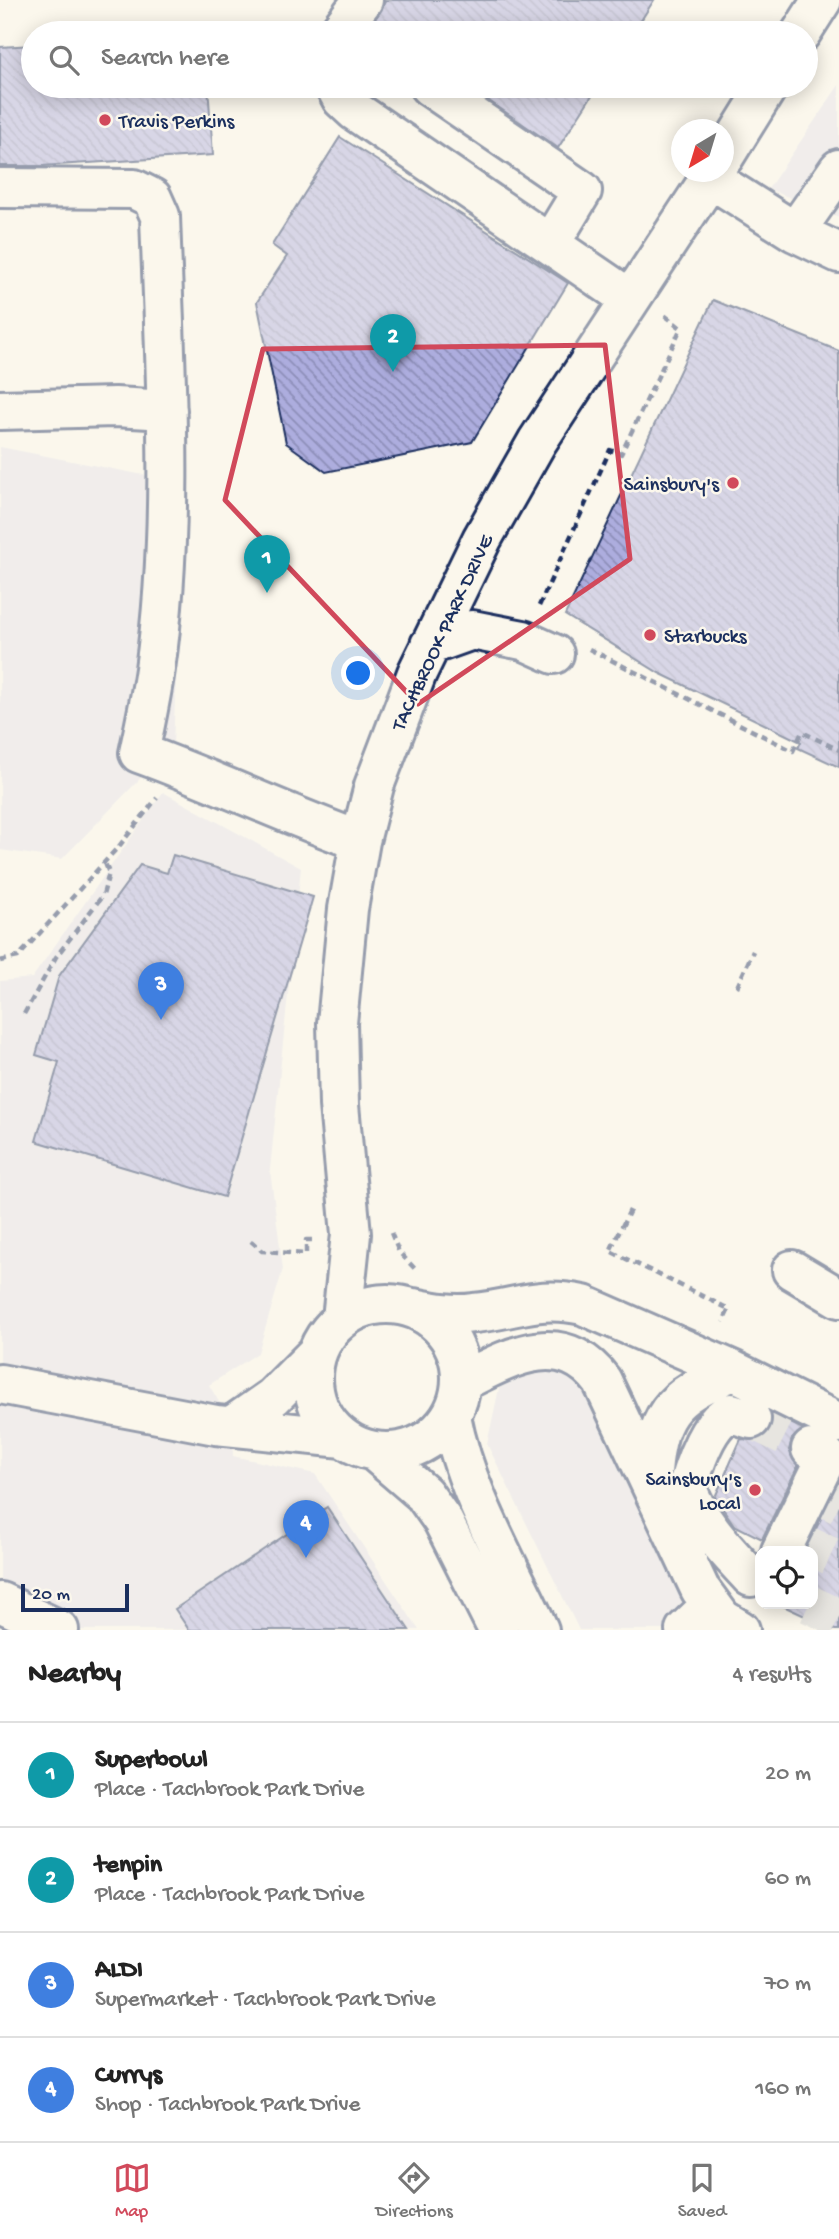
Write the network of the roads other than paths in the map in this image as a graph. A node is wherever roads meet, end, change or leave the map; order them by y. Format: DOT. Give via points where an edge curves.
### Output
graph roads {
  1 [pos="822,0"];
  2 [pos="809,21"];
  3 [pos="341,98"];
  4 [pos="446,98"];
  5 [pos="760,98"];
  6 [pos="734,140"];
  7 [pos="839,169"];
  8 [pos="709,182"];
  9 [pos="732,182"];
  10 [pos="0,188"];
  11 [pos="795,232"];
  12 [pos="550,244"];
  13 [pos="839,253"];
  14 [pos="643,304"];
  15 [pos="0,410"];
  16 [pos="167,410"];
  17 [pos="429,646"];
  18 [pos="569,650"];
  19 [pos="360,841"];
  20 [pos="351,1234"];
  21 [pos="839,1279"];
  22 [pos="410,1296"];
  23 [pos="839,1298"];
  24 [pos="342,1319"];
  25 [pos="317,1353"];
  26 [pos="734,1371"];
  27 [pos="0,1384"];
  28 [pos="456,1399"];
  29 [pos="751,1419"];
  30 [pos="839,1423"];
  31 [pos="233,1425"];
  32 [pos="358,1445"];
  33 [pos="669,1486"];
  34 [pos="679,1544"];
  35 [pos="755,1578"];
  36 [pos="755,1579"];
  37 [pos="0,1602"];
  38 [pos="698,1618"];
  39 [pos="59,1630"];
  40 [pos="498,1630"];
  41 [pos="539,1630"];
  42 [pos="740,1630"];
  1 -- 2 [label="street"];
  3 -- 12 [label="street"];
  4 -- 12 [label="street" via="582,191"];
  5 -- 6 [label="street, TACHBROOK PARK DRIVE"];
  7 -- 11 [label="street"];
  8 -- 14 [label="street, TACHBROOK PARK DRIVE"];
  9 -- 11 [label="street"];
  10 -- 16 [label="street" via="134,189 152,198 160,216"];
  11 -- 13 [label="street"];
  12 -- 14 [label="street"];
  14 -- 17 [label="street, TACHBROOK PARK DRIVE" via="524,464"];
  15 -- 16 [label="street"];
  16 -- 19 [label="street" via="162,598 155,670 139,753"];
  17 -- 18 [label="street" via="471,630"];
  17 -- 19 [label="street, TACHBROOK PARK DRIVE" via="374,786"];
  19 -- 20 [label="street, TACHBROOK PARK DRIVE" via="337,1023"];
  20 -- 22 [label="street, TACHBROOK PARK DRIVE"];
  20 -- 24 [label="street, TACHBROOK PARK DRIVE"];
  21 -- 23 [label="street" via="792,1270"];
  22 -- 24 [label="street" via="366,1307"];
  22 -- 26 [label="street" via="447,1315 556,1299 604,1312"];
  22 -- 28 [label="street, TACHBROOK PARK DRIVE" via="447,1333 458,1356"];
  24 -- 25 [label="street"];
  25 -- 31 [label="street" via="273,1397"];
  25 -- 32 [label="street" via="315,1395 325,1419"];
  26 -- 30 [label="street"];
  26 -- 33 [label="street" via="691,1392 661,1422 654,1441"];
  27 -- 31 [label="street" via="195,1422"];
  28 -- 32 [label="street" via="434,1436 412,1449"];
  28 -- 33 [label="street" via="520,1354 557,1352 586,1364 602,1381"];
  28 -- 41 [label="street, TACHBROOK PARK DRIVE" via="457,1448 467,1476"];
  29 -- 33 [label="street" via="731,1413 719,1418"];
  31 -- 32 [label="street"];
  32 -- 40 [label="street" via="424,1494 443,1521"];
  33 -- 34 [label="street"];
  33 -- 35 [label="street"];
  34 -- 36 [label="street"];
  34 -- 38 [label="street"];
  37 -- 39 [label="street"];
  38 -- 42 [label="street" via="722,1619"];
}
